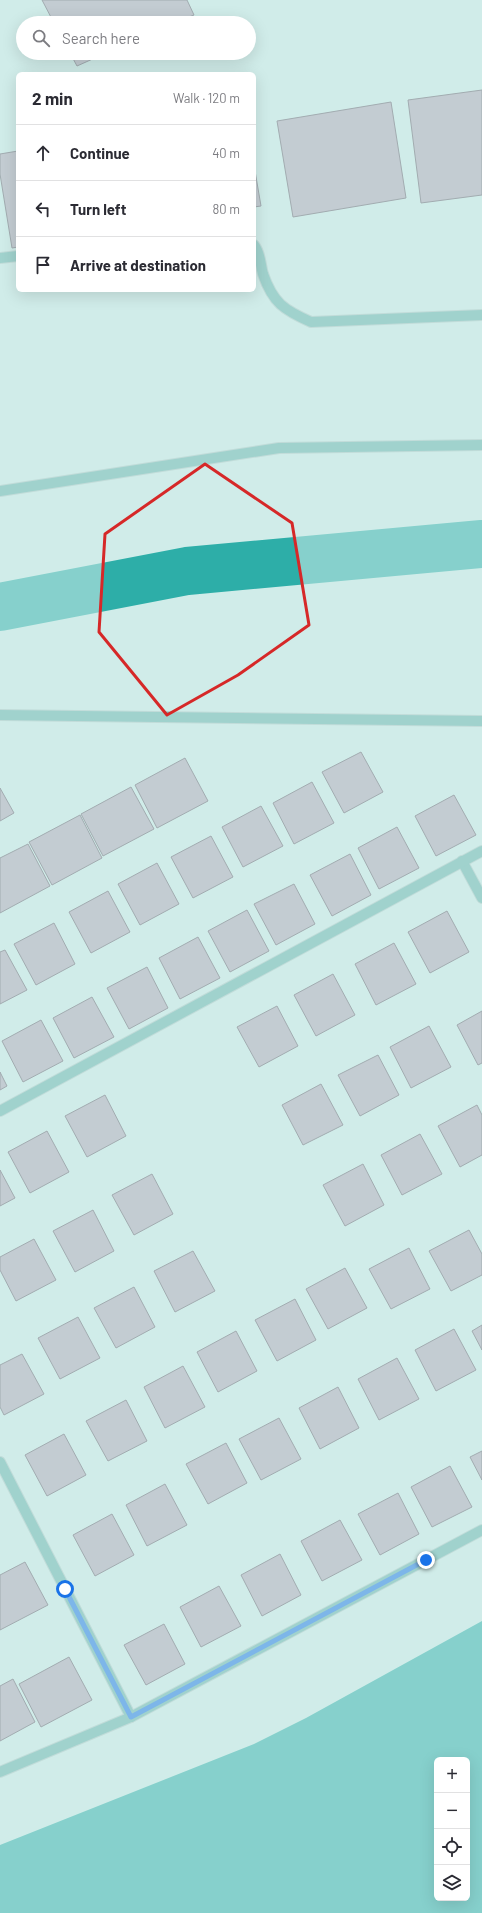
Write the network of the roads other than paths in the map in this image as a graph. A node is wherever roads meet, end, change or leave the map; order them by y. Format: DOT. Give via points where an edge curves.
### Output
graph roads {
  1 [pos="256,248"];
  2 [pos="16,256"];
  3 [pos="0,258"];
  4 [pos="482,315"];
  5 [pos="482,445"];
  6 [pos="0,491"];
  7 [pos="0,715"];
  8 [pos="482,721"];
  9 [pos="482,851"];
  10 [pos="462,861"];
  11 [pos="482,898"];
  12 [pos="0,1111"];
  13 [pos="0,1462"];
  14 [pos="482,1530"];
  15 [pos="131,1717"];
  16 [pos="0,1772"];
  1 -- 4 [label="street" via="263,274 274,299 290,313 311,322"];
  2 -- 3 [label="street"];
  5 -- 6 [label="street" via="279,448"];
  7 -- 8 [label="street"];
  9 -- 10 [label="street"];
  10 -- 11 [label="street"];
  10 -- 12 [label="street"];
  13 -- 15 [label="street"];
  14 -- 15 [label="street"];
  15 -- 16 [label="street"];
}
